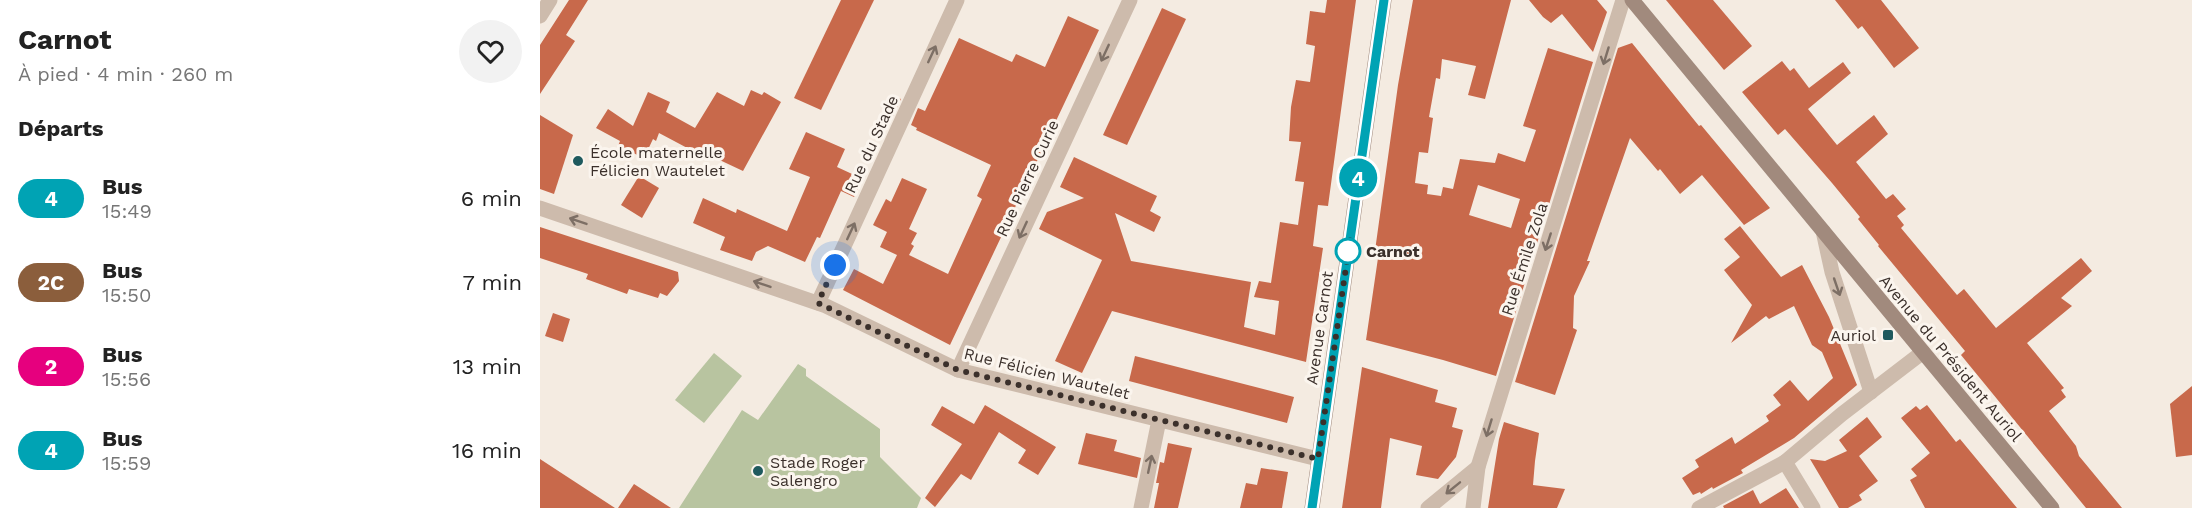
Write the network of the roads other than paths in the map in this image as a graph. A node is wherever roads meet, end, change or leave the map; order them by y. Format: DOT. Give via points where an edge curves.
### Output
graph roads {
  1 [pos="550,0"];
  2 [pos="957,0"];
  3 [pos="1130,0"];
  4 [pos="1623,0"];
  5 [pos="1632,0"];
  6 [pos="1383,3"];
  7 [pos="540,16"];
  8 [pos="540,208"];
  9 [pos="1823,231"];
  10 [pos="818,303"];
  11 [pos="1923,352"];
  12 [pos="958,370"];
  13 [pos="1871,392"];
  14 [pos="1159,420"];
  15 [pos="1318,459"];
  16 [pos="1785,462"];
  17 [pos="1478,467"];
  18 [pos="1141,508"];
  19 [pos="1312,508"];
  20 [pos="1428,508"];
  21 [pos="1473,508"];
  22 [pos="1699,508"];
  23 [pos="1812,508"];
  24 [pos="2052,508"];
  1 -- 7 [label="street"];
  10 -- 2 [label="street, Rue du Stade, one-way"];
  3 -- 12 [label="street, Rue Pierre Curie, one-way"];
  4 -- 17 [label="street, Rue Émile Zola, one-way"];
  5 -- 9 [label="main road, Avenue du Président Auriol"];
  6 -- 15 [label="main road, Avenue Carnot"];
  10 -- 8 [label="street, Rue Félicien Wautelet, one-way"];
  9 -- 11 [label="main road, Avenue du Président Auriol"];
  9 -- 13 [label="street, Avenue du Président Auriol, one-way" via="1832,272"];
  10 -- 12 [label="street, Rue Félicien Wautelet"];
  11 -- 13 [label="street"];
  11 -- 24 [label="main road, Avenue du Président Auriol"];
  12 -- 14 [label="street, Rue Félicien Wautelet"];
  13 -- 16 [label="street"];
  14 -- 15 [label="street, Rue Félicien Wautelet"];
  18 -- 14 [label="street, one-way"];
  15 -- 19 [label="main road, Avenue Carnot"];
  16 -- 22 [label="street"];
  16 -- 23 [label="street"];
  17 -- 20 [label="street, one-way"];
  17 -- 21 [label="street, Rue Émile Zola"];
}
